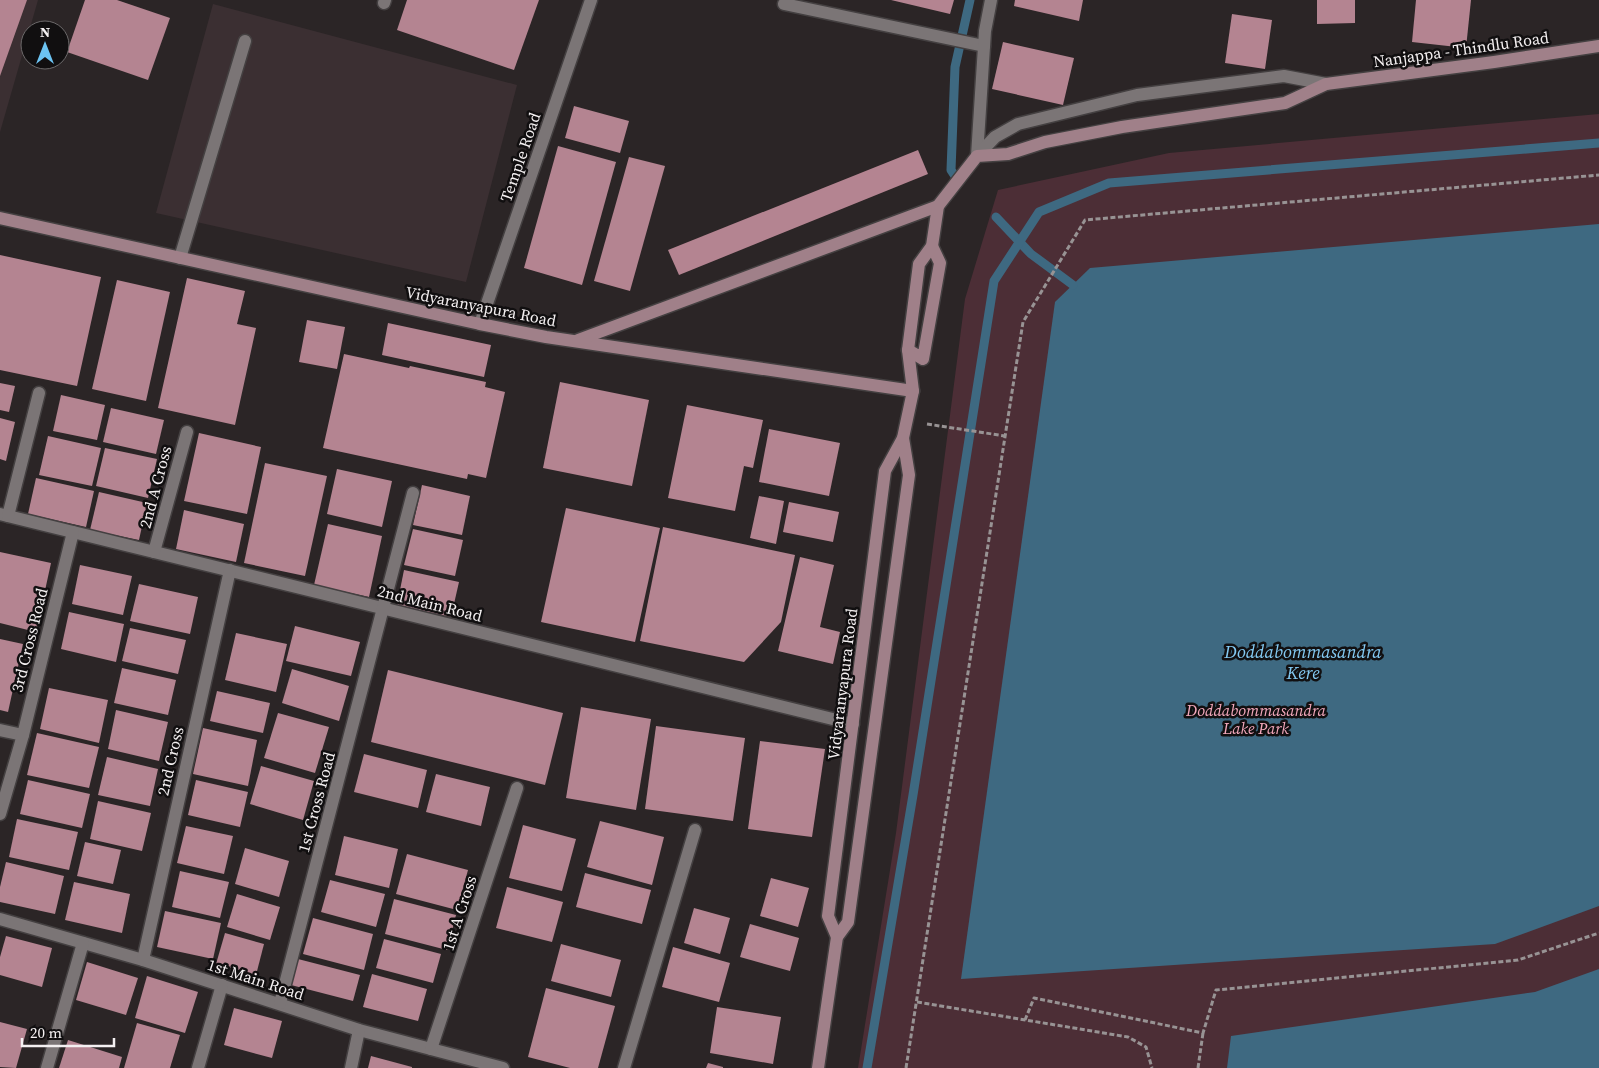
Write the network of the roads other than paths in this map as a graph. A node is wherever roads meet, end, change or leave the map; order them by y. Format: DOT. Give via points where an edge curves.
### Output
graph roads {
  1 [pos="591,0"];
  2 [pos="991,0"];
  3 [pos="784,4"];
  4 [pos="245,41"];
  5 [pos="979,45"];
  6 [pos="1599,46"];
  7 [pos="1326,84"];
  8 [pos="977,156"];
  9 [pos="938,206"];
  10 [pos="0,218"];
  11 [pos="932,246"];
  12 [pos="180,258"];
  13 [pos="480,324"];
  14 [pos="576,341"];
  15 [pos="908,350"];
  16 [pos="913,390"];
  17 [pos="39,393"];
  18 [pos="187,432"];
  19 [pos="903,438"];
  20 [pos="413,494"];
  21 [pos="4,515"];
  22 [pos="73,532"];
  23 [pos="154,552"];
  24 [pos="230,570"];
  25 [pos="383,608"];
  26 [pos="853,724"];
  27 [pos="0,730"];
  28 [pos="23,736"];
  29 [pos="517,788"];
  30 [pos="0,814"];
  31 [pos="695,830"];
  32 [pos="0,919"];
  33 [pos="838,937"];
  34 [pos="83,943"];
  35 [pos="143,960"];
  36 [pos="222,985"];
  37 [pos="280,1004"];
  38 [pos="359,1030"];
  39 [pos="431,1049"];
  40 [pos="47,1068"];
  41 [pos="198,1068"];
  42 [pos="351,1068"];
  43 [pos="503,1068"];
  44 [pos="624,1068"];
  45 [pos="818,1068"];
  1 -- 13 [label="street, Temple Road"];
  2 -- 5 [label="street"];
  3 -- 5 [label="street"];
  4 -- 12 [label="street"];
  5 -- 8 [label="street"];
  6 -- 7 [label="main road, Nanjappa - Thindlu Road"];
  7 -- 8 [label="main road, Nanjappa - Thindlu Road" via="1284,103 1122,127 1045,142 1008,154"];
  7 -- 8 [label="street" via="1284,76 1137,96 1018,124 995,137"];
  8 -- 9 [label="main road"];
  9 -- 11 [label="main road"];
  9 -- 14 [label="main road"];
  10 -- 12 [label="main road, Vidyaranyapura Road"];
  11 -- 15 [label="main road" via="919,264"];
  11 -- 15 [label="main road" via="940,263 923,359"];
  12 -- 13 [label="main road, Vidyaranyapura Road"];
  13 -- 14 [label="main road, Vidyaranyapura Road"];
  14 -- 16 [label="main road, Vidyaranyapura Road"];
  15 -- 16 [label="main road"];
  16 -- 19 [label="main road, Vidyaranyapura Road"];
  17 -- 21 [label="street"];
  18 -- 23 [label="street, 2nd A Cross"];
  19 -- 26 [label="main road, Vidyaranyapura Road" via="885,471"];
  19 -- 33 [label="main road, Vidyaranyapura Road" via="909,475 848,922"];
  20 -- 25 [label="street"];
  21 -- 22 [label="street, 2nd Main Road"];
  22 -- 23 [label="street, 2nd Main Road"];
  22 -- 28 [label="street, 3rd Cross Road"];
  23 -- 24 [label="street, 2nd Main Road"];
  24 -- 25 [label="street, 2nd Main Road"];
  24 -- 35 [label="street, 2nd Cross"];
  25 -- 26 [label="street, 2nd Main Road"];
  25 -- 37 [label="street, 1st Cross Road"];
  26 -- 33 [label="main road, Vidyaranyapura Road" via="828,916"];
  27 -- 28 [label="street"];
  28 -- 30 [label="street, 3rd Cross Road"];
  29 -- 39 [label="street, 1st A Cross"];
  31 -- 44 [label="street"];
  32 -- 34 [label="street, 1st Main Road"];
  33 -- 45 [label="main road, Vidyaranyapura Road"];
  34 -- 35 [label="street, 1st Main Road"];
  34 -- 40 [label="street"];
  35 -- 36 [label="street, 1st Main Road"];
  36 -- 37 [label="street, 1st Main Road"];
  36 -- 41 [label="street"];
  37 -- 38 [label="street, 1st Main Road"];
  38 -- 39 [label="street, 1st Main Road"];
  38 -- 42 [label="street"];
  39 -- 43 [label="street, 1st Main Road"];
}
